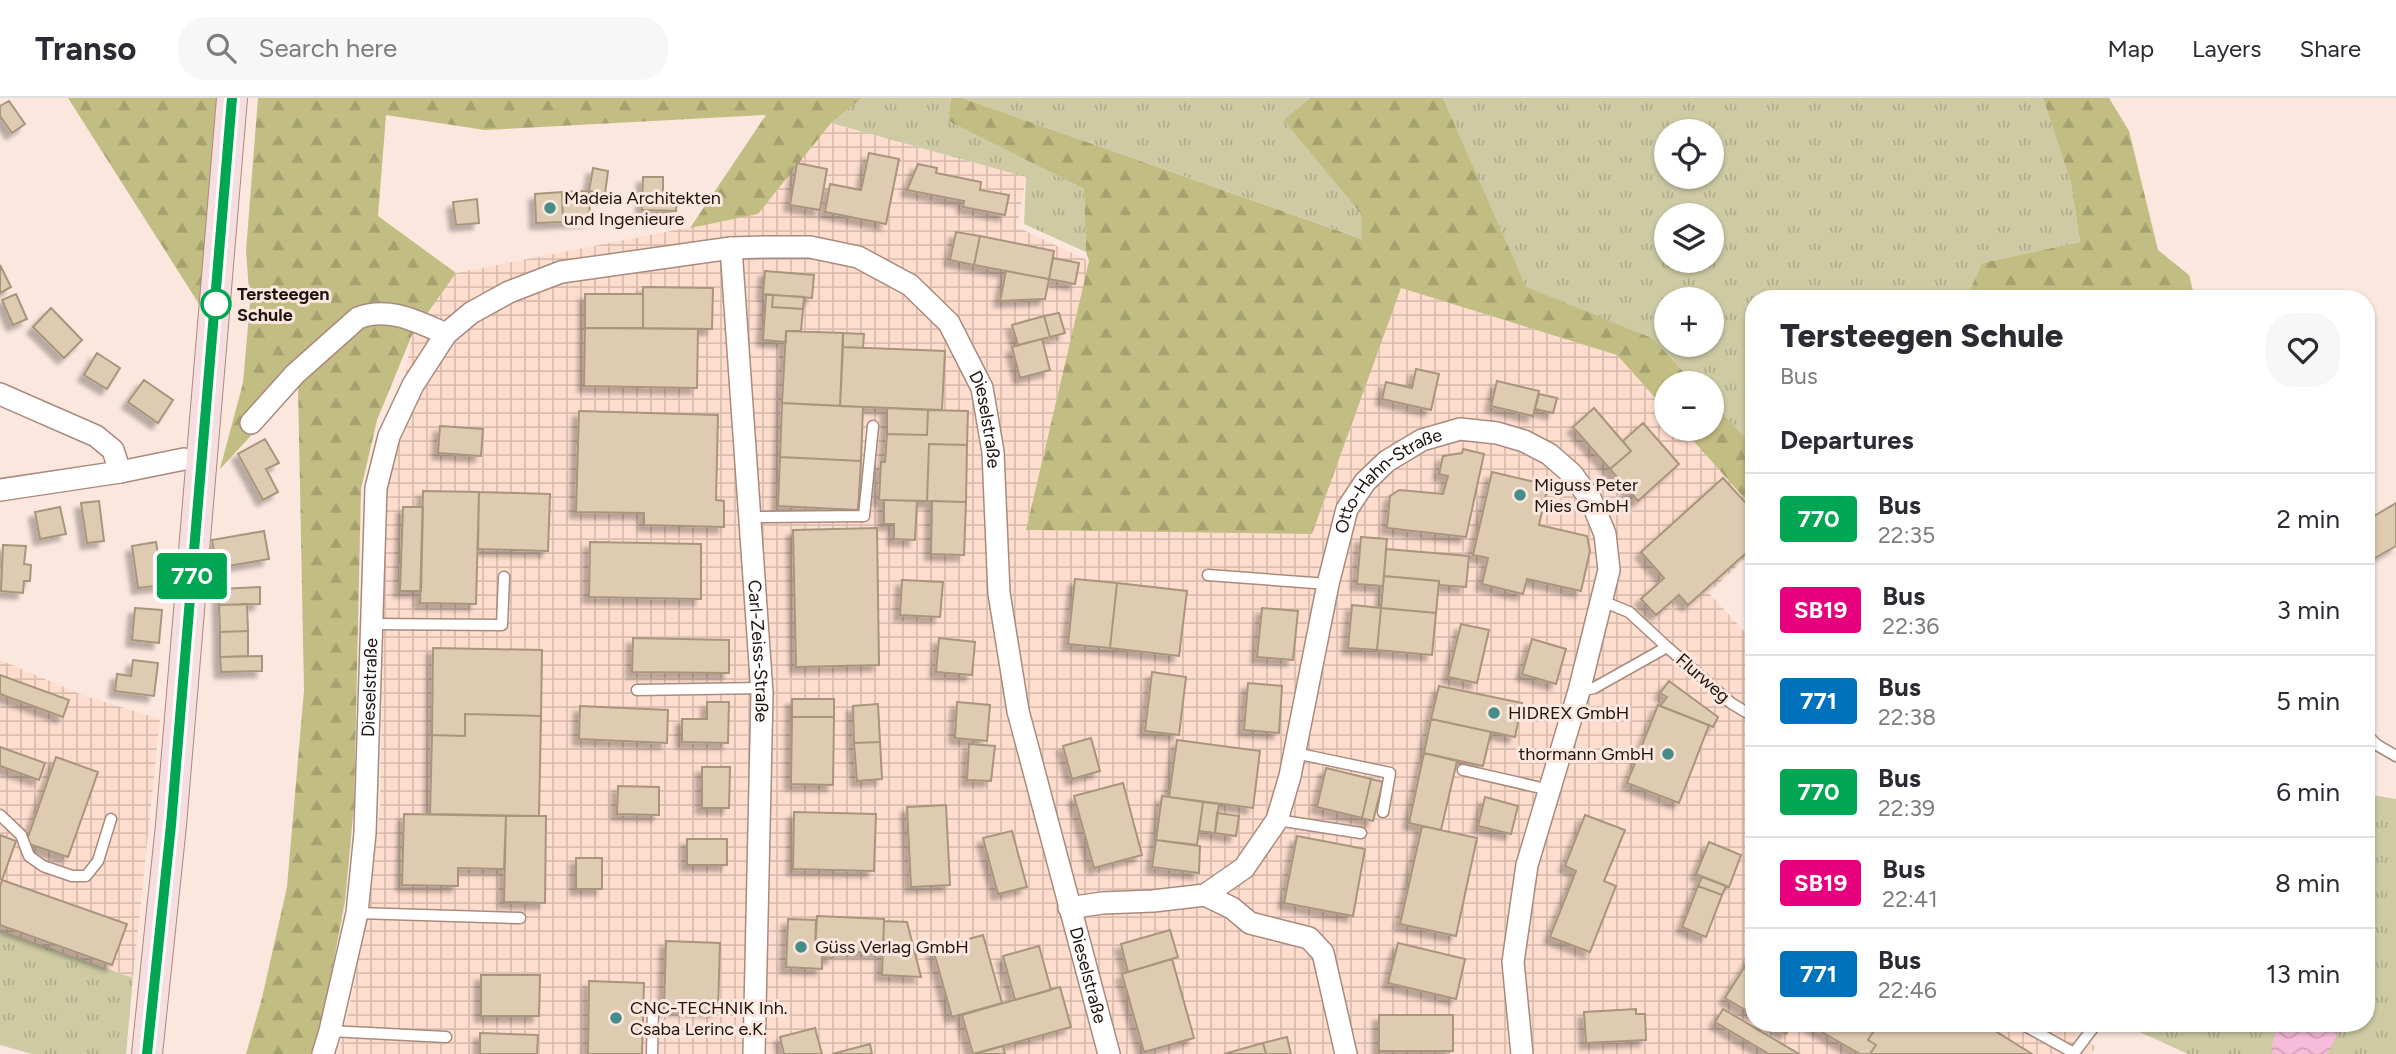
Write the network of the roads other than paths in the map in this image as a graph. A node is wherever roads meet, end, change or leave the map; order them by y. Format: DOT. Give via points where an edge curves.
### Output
graph roads {
  1 [pos="232,98"];
  2 [pos="731,248"];
  3 [pos="446,334"];
  4 [pos="0,394"];
  5 [pos="251,423"];
  6 [pos="873,426"];
  7 [pos="184,459"];
  8 [pos="120,472"];
  9 [pos="0,490"];
  10 [pos="751,517"];
  11 [pos="1208,575"];
  12 [pos="504,577"];
  13 [pos="1328,584"];
  14 [pos="1602,600"];
  15 [pos="370,624"];
  16 [pos="1667,647"];
  17 [pos="762,688"];
  18 [pos="636,690"];
  19 [pos="1579,691"];
  20 [pos="1745,712"];
  21 [pos="2375,743"];
  22 [pos="1295,753"];
  23 [pos="2396,756"];
  24 [pos="1463,770"];
  25 [pos="1550,790"];
  26 [pos="1383,812"];
  27 [pos="0,815"];
  28 [pos="111,818"];
  29 [pos="1277,820"];
  30 [pos="1361,833"];
  31 [pos="1205,895"];
  32 [pos="1069,908"];
  33 [pos="357,913"];
  34 [pos="520,918"];
  35 [pos="653,1009"];
  36 [pos="330,1031"];
  37 [pos="2036,1032"];
  38 [pos="2090,1032"];
  39 [pos="446,1037"];
  40 [pos="147,1054"];
  41 [pos="323,1054"];
  42 [pos="652,1054"];
  43 [pos="754,1054"];
  44 [pos="1109,1054"];
  45 [pos="1346,1054"];
  46 [pos="1522,1054"];
  1 -- 40 [label="street" via="171,825"];
  2 -- 3 [label="street, Dieselstraße" via="561,272 509,292 471,313"];
  2 -- 10 [label="street, Carl-Zeiss-Straße"];
  2 -- 32 [label="street, Dieselstraße" via="810,247 858,257 910,285 949,323 982,388 993,452 999,593 1018,711"];
  3 -- 5 [label="street" via="395,314 371,313 358,318 295,374"];
  3 -- 15 [label="street, Dieselstraße" via="413,385 389,436 376,488"];
  4 -- 8 [label="street" via="96,436 113,450"];
  6 -- 10 [label="lane" via="864,516"];
  7 -- 8 [label="street"];
  8 -- 9 [label="street"];
  10 -- 17 [label="street, Carl-Zeiss-Straße"];
  11 -- 13 [label="lane"];
  12 -- 15 [label="lane" via="502,625"];
  13 -- 14 [label="street, Otto-Hahn-Straße" via="1347,509 1365,482 1387,461 1422,440 1460,429 1524,441 1572,474 1591,500 1605,534 1609,570"];
  13 -- 22 [label="street, Otto-Hahn-Straße"];
  14 -- 16 [label="lane" via="1629,612"];
  14 -- 19 [label="street, Otto-Hahn-Straße"];
  15 -- 33 [label="street, Dieselstraße" via="365,833"];
  16 -- 19 [label="lane, Flurweg" via="1594,688"];
  16 -- 20 [label="lane, Flurweg"];
  17 -- 18 [label="lane"];
  17 -- 43 [label="street, Carl-Zeiss-Straße"];
  19 -- 25 [label="street, Otto-Hahn-Straße"];
  21 -- 23 [label="lane"];
  22 -- 26 [label="lane" via="1390,773"];
  22 -- 29 [label="street, Otto-Hahn-Straße"];
  24 -- 25 [label="lane"];
  25 -- 46 [label="street, Otto-Hahn-Straße" via="1527,865 1513,961"];
  27 -- 28 [label="lane" via="21,835 29,856 72,876 86,876 98,860"];
  29 -- 30 [label="lane"];
  29 -- 31 [label="street, Otto-Hahn-Straße" via="1244,868"];
  31 -- 32 [label="street, Otto-Hahn-Straße"];
  31 -- 45 [label="street" via="1250,923 1309,938 1323,953"];
  32 -- 44 [label="street, Dieselstraße"];
  33 -- 34 [label="lane"];
  33 -- 36 [label="street, Dieselstraße"];
  35 -- 42 [label="lane"];
  36 -- 39 [label="lane"];
  36 -- 41 [label="street, Dieselstraße"];
  37 -- 38 [label="lane" via="2074,1054"];
}
